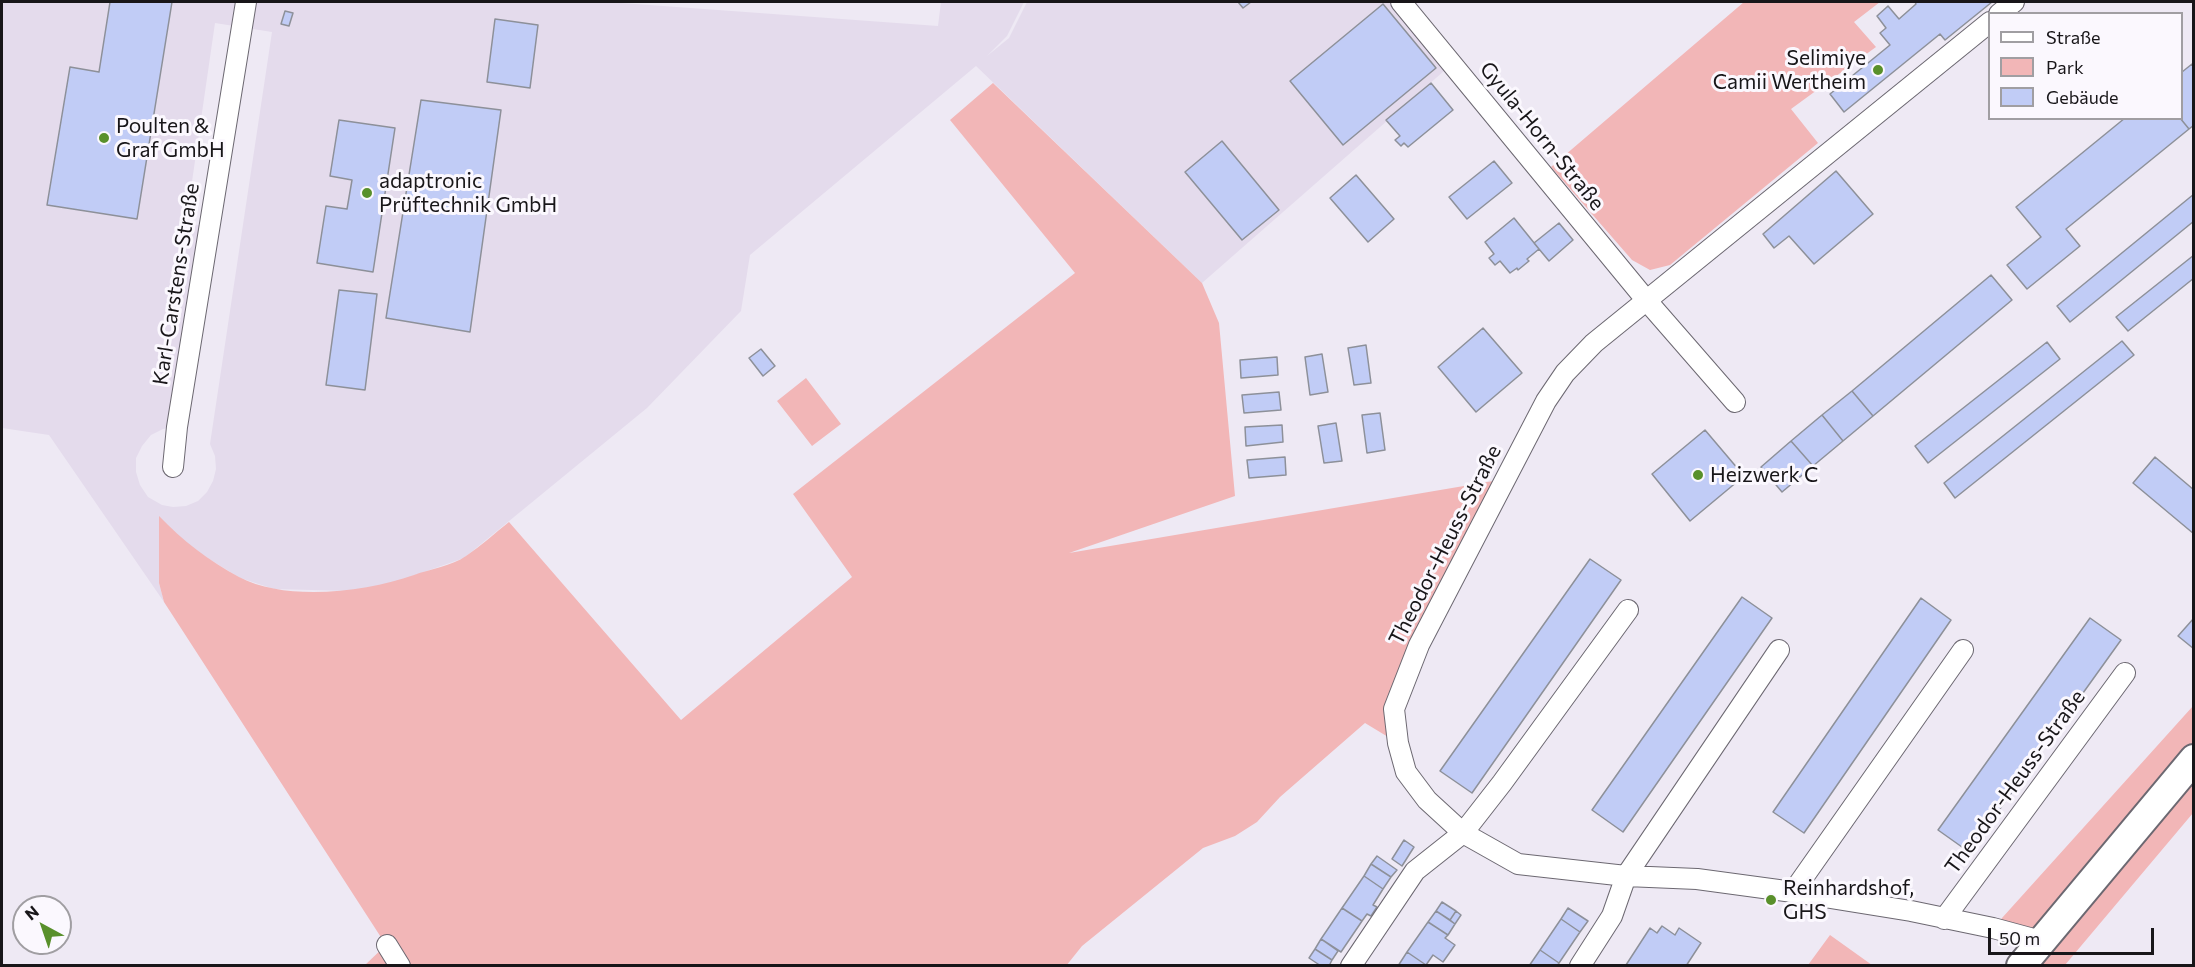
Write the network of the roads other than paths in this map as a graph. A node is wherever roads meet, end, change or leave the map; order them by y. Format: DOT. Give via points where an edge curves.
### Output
graph roads {
  1 [pos="246,2"];
  2 [pos="1401,2"];
  3 [pos="2014,2"];
  4 [pos="2002,12"];
  5 [pos="1988,22"];
  6 [pos="1647,301"];
  7 [pos="1735,402"];
  8 [pos="172,467"];
  9 [pos="1628,610"];
  10 [pos="1779,650"];
  11 [pos="1963,650"];
  12 [pos="2125,673"];
  13 [pos="2193,759"];
  14 [pos="1463,833"];
  15 [pos="1626,876"];
  16 [pos="1793,892"];
  17 [pos="1944,919"];
  18 [pos="2041,941"];
  19 [pos="387,945"];
  20 [pos="400,966"];
  21 [pos="1351,966"];
  22 [pos="1580,966"];
  23 [pos="2021,966"];
  1 -- 8 [label="street, Karl-Carstens-Straße"];
  2 -- 6 [label="street, Gyula-Horn-Straße"];
  3 -- 4 [label="street"];
  5 -- 6 [label="street, Theodor-Heuss-Straße"];
  6 -- 7 [label="street"];
  6 -- 14 [label="street, Theodor-Heuss-Straße" via="1594,343 1565,373 1546,401 1419,645 1394,710 1406,772 1427,800"];
  9 -- 14 [label="street"];
  10 -- 15 [label="street"];
  11 -- 16 [label="street"];
  12 -- 17 [label="street, Theodor-Heuss-Straße"];
  13 -- 18 [label="main road"];
  14 -- 15 [label="street, Theodor-Heuss-Straße" via="1518,864"];
  14 -- 21 [label="street" via="1416,871"];
  15 -- 16 [label="street, Theodor-Heuss-Straße" via="1697,879"];
  15 -- 22 [label="street" via="1612,916"];
  16 -- 17 [label="street, Theodor-Heuss-Straße"];
  17 -- 18 [label="street, Theodor-Heuss-Straße"];
  18 -- 23 [label="main road"];
  19 -- 20 [label="street"];
}
